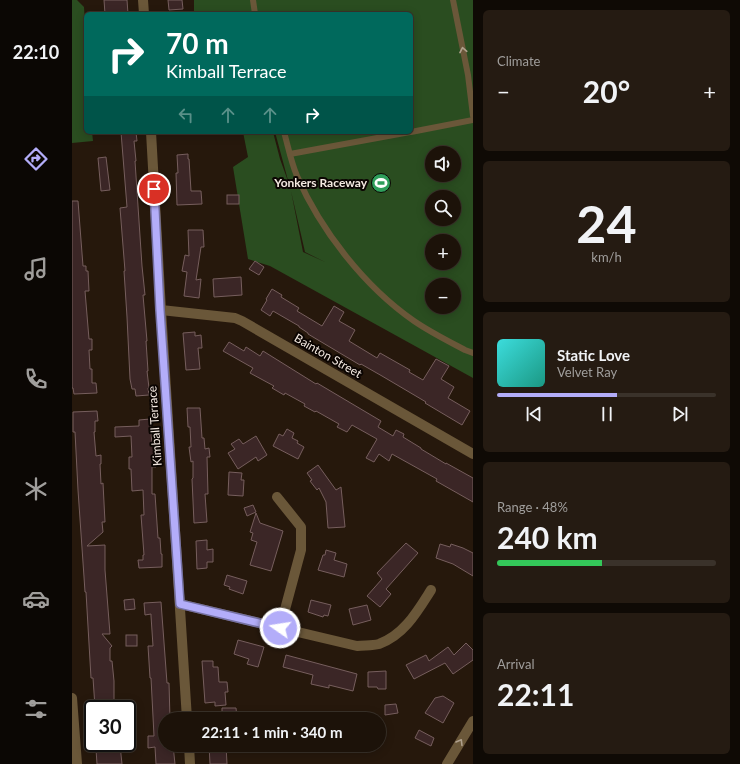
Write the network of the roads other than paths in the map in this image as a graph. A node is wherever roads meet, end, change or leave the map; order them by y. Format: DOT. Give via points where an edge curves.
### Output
graph roads {
  1 [pos="143,0"];
  2 [pos="253,0"];
  3 [pos="452,0"];
  4 [pos="144,12"];
  5 [pos="256,12"];
  6 [pos="466,64"];
  7 [pos="473,74"];
  8 [pos="473,116"];
  9 [pos="473,120"];
  10 [pos="413,131"];
  11 [pos="151,134"];
  12 [pos="285,134"];
  13 [pos="399,134"];
  14 [pos="290,154"];
  15 [pos="160,310"];
  16 [pos="473,353"];
  17 [pos="473,454"];
  18 [pos="277,497"];
  19 [pos="431,590"];
  20 [pos="180,604"];
  21 [pos="280,628"];
  22 [pos="72,698"];
  23 [pos="187,712"];
  24 [pos="473,721"];
  25 [pos="189,752"];
  26 [pos="77,764"];
  27 [pos="190,764"];
  28 [pos="447,764"];
  1 -- 4 [label="street"];
  2 -- 5 [label="lane"];
  6 -- 3 [label="lane, one-way"];
  6 -- 7 [label="lane"];
  6 -- 8 [label="lane"];
  9 -- 10 [label="lane"];
  11 -- 15 [label="street, Kimball Terrace"];
  12 -- 14 [label="lane"];
  13 -- 14 [label="lane"];
  14 -- 16 [label="lane" via="296,175 322,223 341,250 371,284 414,322"];
  15 -- 17 [label="street, Bainton Street" via="235,318 242,321"];
  15 -- 20 [label="street, Kimball Terrace"];
  18 -- 21 [label="street" via="301,527 301,550"];
  19 -- 21 [label="street" via="414,616 394,636 378,644 357,646"];
  20 -- 21 [label="street"];
  20 -- 23 [label="street, Kimball Terrace"];
  22 -- 26 [label="street"];
  28 -- 24 [label="street, one-way"];
  25 -- 27 [label="street"];
}
